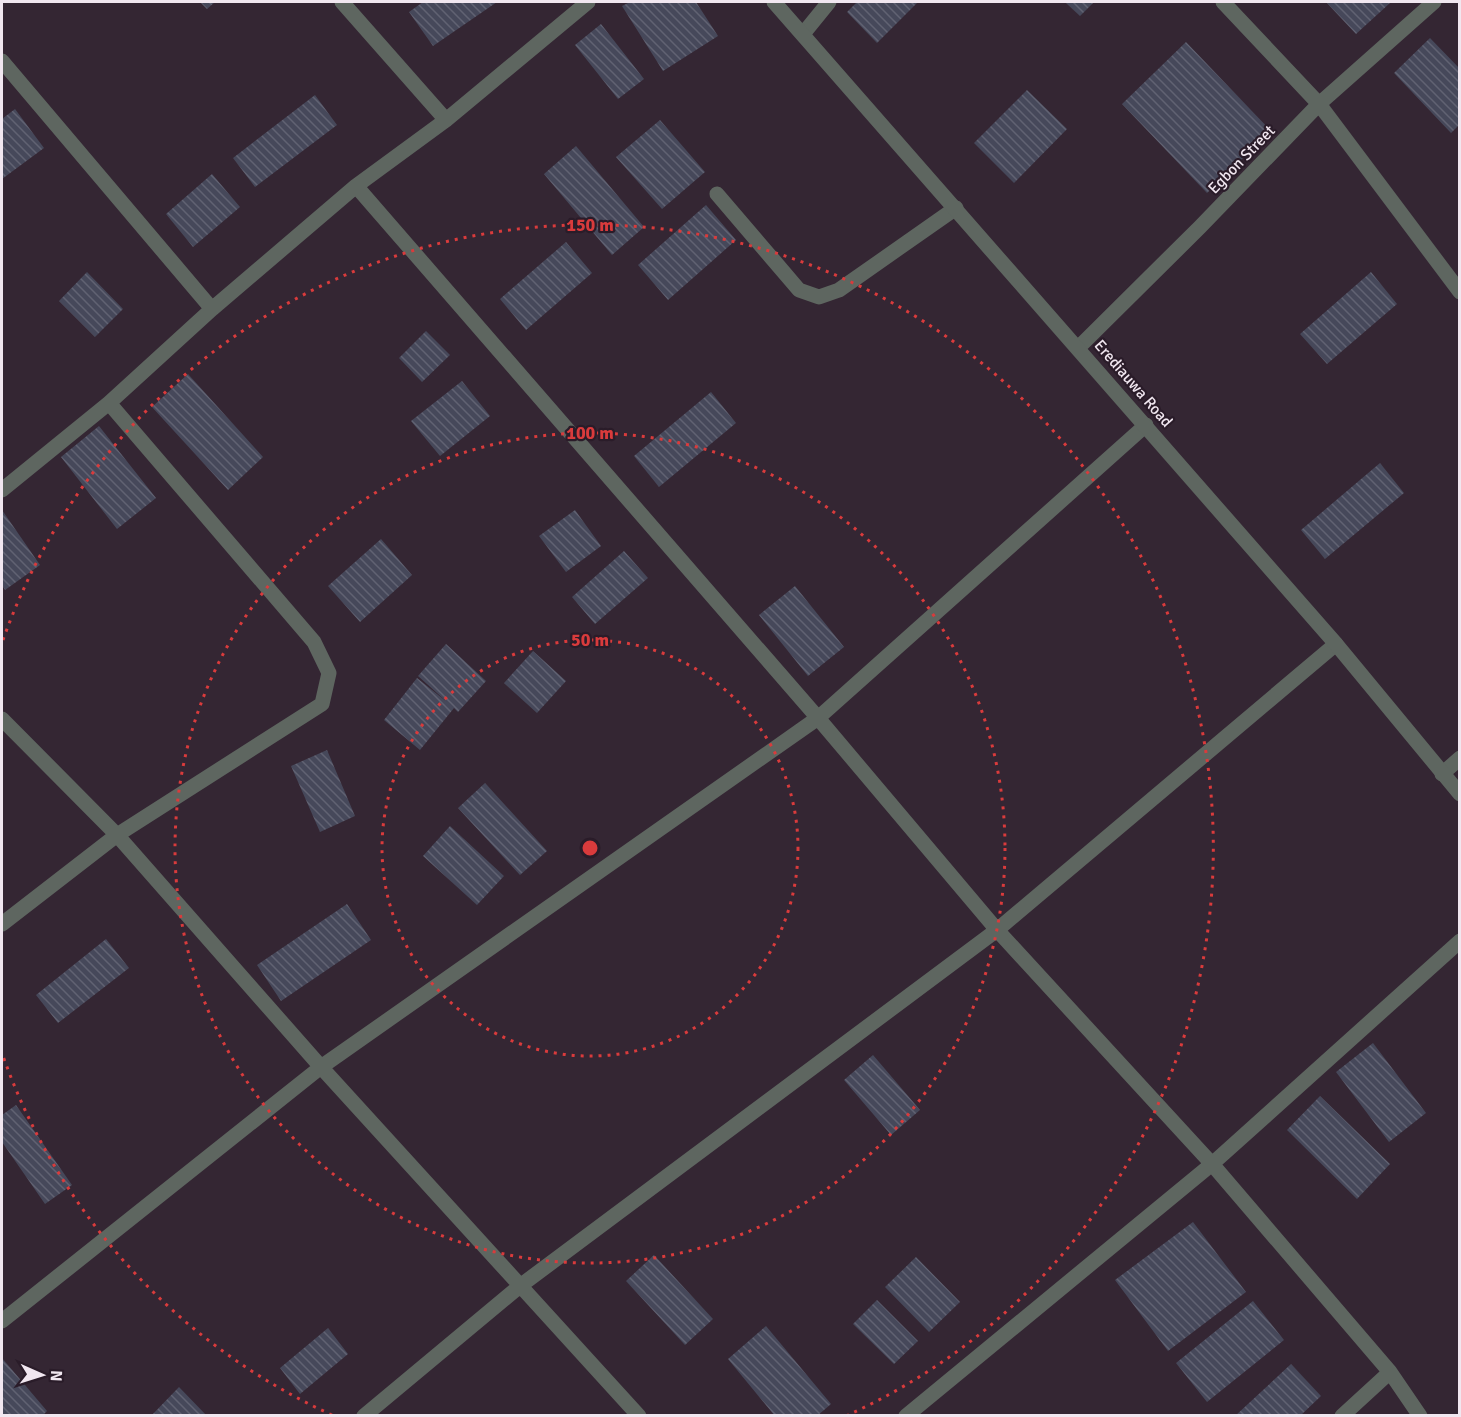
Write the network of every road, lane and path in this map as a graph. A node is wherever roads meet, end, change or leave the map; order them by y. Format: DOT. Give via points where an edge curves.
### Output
graph roads {
  1 [pos="342,2"];
  2 [pos="588,2"];
  3 [pos="774,2"];
  4 [pos="829,2"];
  5 [pos="1223,2"];
  6 [pos="1434,2"];
  7 [pos="803,34"];
  8 [pos="2,61"];
  9 [pos="1319,104"];
  10 [pos="446,120"];
  11 [pos="356,186"];
  12 [pos="717,194"];
  13 [pos="956,208"];
  14 [pos="1460,292"];
  15 [pos="212,309"];
  16 [pos="1078,348"];
  17 [pos="109,403"];
  18 [pos="1146,425"];
  19 [pos="4,481"];
  20 [pos="1336,644"];
  21 [pos="818,718"];
  22 [pos="2,719"];
  23 [pos="1460,758"];
  24 [pos="1442,774"];
  25 [pos="1460,794"];
  26 [pos="117,835"];
  27 [pos="2,924"];
  28 [pos="997,930"];
  29 [pos="1460,942"];
  30 [pos="321,1067"];
  31 [pos="1212,1164"];
  32 [pos="520,1286"];
  33 [pos="2,1321"];
  34 [pos="1390,1372"];
  35 [pos="364,1416"];
  36 [pos="639,1416"];
  37 [pos="906,1416"];
  38 [pos="1342,1416"];
  39 [pos="1420,1416"];
  1 -- 10 [label="street"];
  2 -- 10 [label="street"];
  3 -- 7 [label="street, Erediauwa Road"];
  4 -- 7 [label="street"];
  5 -- 9 [label="street"];
  6 -- 9 [label="street, Egbon Street"];
  7 -- 13 [label="street, Erediauwa Road"];
  8 -- 15 [label="street"];
  9 -- 14 [label="street"];
  9 -- 16 [label="street, Egbon Street"];
  10 -- 11 [label="street"];
  11 -- 15 [label="street"];
  11 -- 21 [label="street"];
  12 -- 13 [label="street" via="799,290 819,297 839,290"];
  13 -- 16 [label="street, Erediauwa Road"];
  15 -- 17 [label="street"];
  16 -- 18 [label="street, Erediauwa Road"];
  17 -- 19 [label="street"];
  17 -- 26 [label="street" via="314,642 329,673 322,704"];
  18 -- 20 [label="street, Erediauwa Road"];
  18 -- 21 [label="street"];
  20 -- 24 [label="street, Erediauwa Road"];
  20 -- 28 [label="street"];
  21 -- 28 [label="street"];
  21 -- 30 [label="street"];
  22 -- 26 [label="street"];
  23 -- 24 [label="street"];
  24 -- 25 [label="street, Erediauwa Road"];
  26 -- 27 [label="street"];
  26 -- 30 [label="street"];
  28 -- 31 [label="street"];
  28 -- 32 [label="street"];
  29 -- 31 [label="street"];
  30 -- 32 [label="street"];
  30 -- 33 [label="street"];
  31 -- 34 [label="street"];
  31 -- 37 [label="street"];
  32 -- 35 [label="street"];
  32 -- 36 [label="street"];
  34 -- 38 [label="street"];
  34 -- 39 [label="street"];
}
